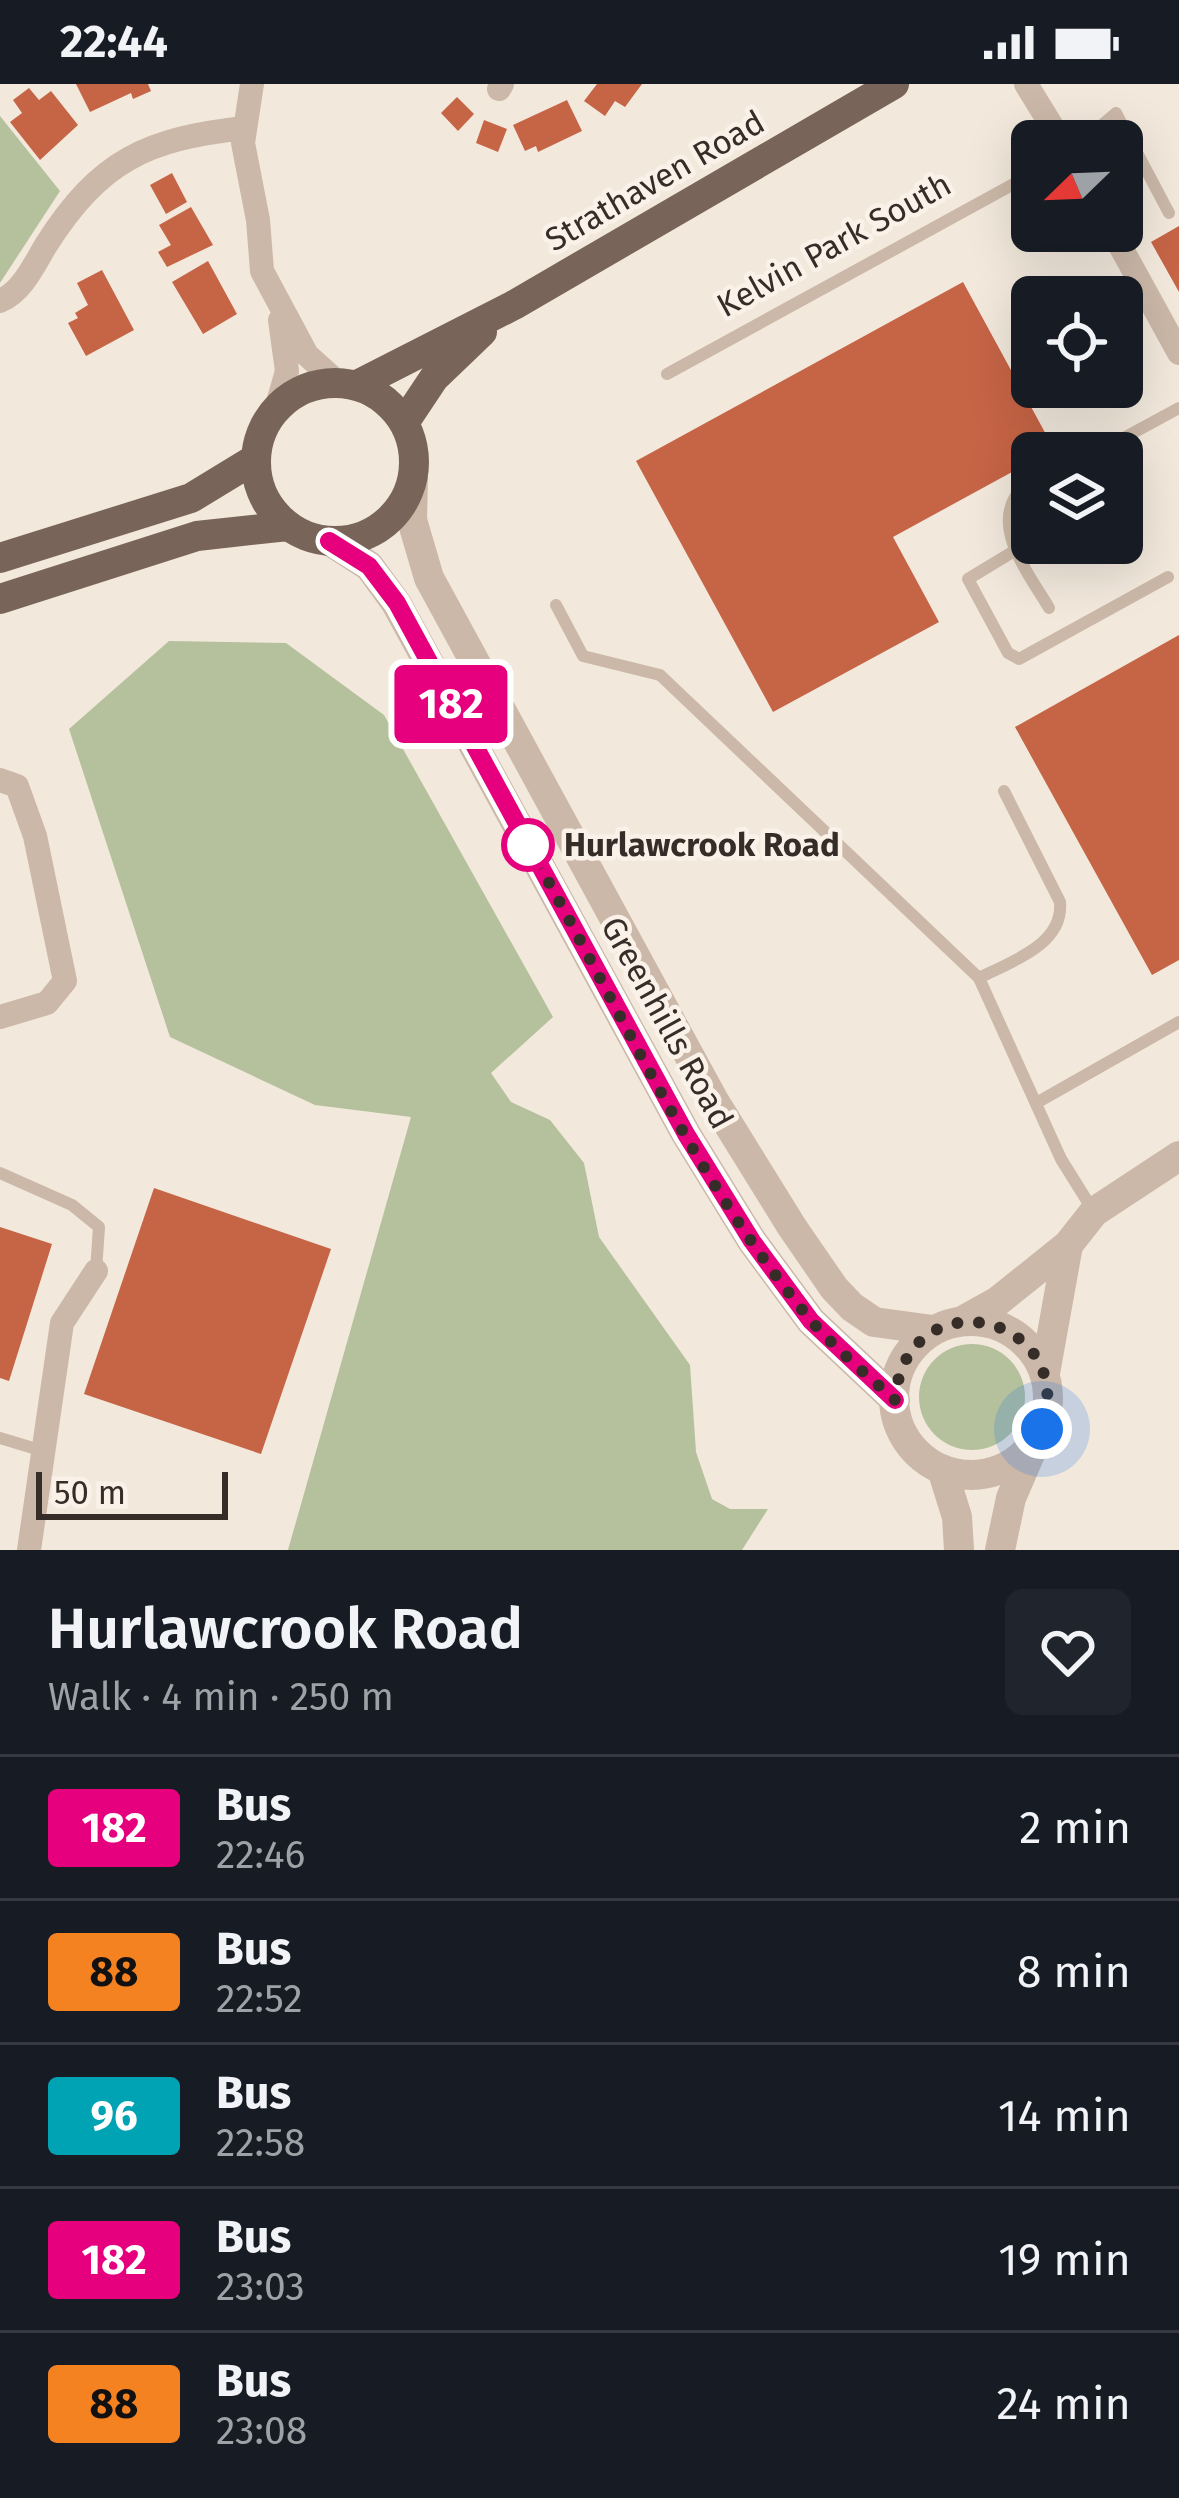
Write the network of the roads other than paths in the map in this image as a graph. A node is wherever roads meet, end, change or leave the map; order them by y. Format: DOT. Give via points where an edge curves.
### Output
graph roads {
  1 [pos="252,84"];
  2 [pos="894,84"];
  3 [pos="1026,84"];
  4 [pos="1048,120"];
  5 [pos="244,128"];
  6 [pos="1143,163"];
  7 [pos="1011,185"];
  8 [pos="1169,213"];
  9 [pos="1124,252"];
  10 [pos="0,301"];
  11 [pos="274,301"];
  12 [pos="514,304"];
  13 [pos="1179,353"];
  14 [pos="668,374"];
  15 [pos="348,384"];
  16 [pos="277,406"];
  17 [pos="1179,408"];
  18 [pos="404,423"];
  19 [pos="1135,432"];
  20 [pos="255,460"];
  21 [pos="413,476"];
  22 [pos="1011,504"];
  23 [pos="288,526"];
  24 [pos="1011,536"];
  25 [pos="329,541"];
  26 [pos="1011,553"];
  27 [pos="0,558"];
  28 [pos="1024,564"];
  29 [pos="1168,577"];
  30 [pos="0,599"];
  31 [pos="556,605"];
  32 [pos="1049,608"];
  33 [pos="0,780"];
  34 [pos="1004,791"];
  35 [pos="980,978"];
  36 [pos="0,1017"];
  37 [pos="1179,1022"];
  38 [pos="1039,1102"];
  39 [pos="1179,1156"];
  40 [pos="0,1174"];
  41 [pos="1094,1212"];
  42 [pos="1069,1245"];
  43 [pos="96,1271"];
  44 [pos="948,1326"];
  45 [pos="1045,1373"];
  46 [pos="895,1400"];
  47 [pos="0,1438"];
  48 [pos="1035,1441"];
  49 [pos="43,1451"];
  50 [pos="943,1469"];
  51 [pos="29,1550"];
  52 [pos="959,1550"];
  53 [pos="1000,1550"];
  1 -- 5 [label="street"];
  2 -- 12 [label="main road, Strathaven Road"];
  3 -- 4 [label="street"];
  5 -- 10 [label="street" via="180,135 134,153 75,203 23,282"];
  5 -- 11 [label="street" via="262,272"];
  6 -- 8 [label="lane"];
  7 -- 14 [label="lane, Kelvin Park South"];
  9 -- 13 [label="street"];
  11 -- 15 [label="street" via="307,355"];
  11 -- 16 [label="street" via="286,356"];
  12 -- 15 [label="main road, Strathaven Road"];
  12 -- 18 [label="main road, Strathaven Road" via="434,378"];
  15 -- 16 [label="main road" via="295,393"];
  15 -- 18 [label="main road" via="385,399"];
  16 -- 20 [label="main road"];
  17 -- 19 [label="lane"];
  18 -- 21 [label="main road"];
  20 -- 23 [label="main road" via="267,504"];
  20 -- 27 [label="main road" via="191,498"];
  21 -- 25 [label="main road" via="383,524"];
  21 -- 44 [label="street, Greenhills Road" via="412,520 429,578 725,1119 833,1288 874,1322"];
  22 -- 24 [label="lane"];
  23 -- 25 [label="main road"];
  23 -- 30 [label="main road" via="197,536"];
  25 -- 46 [label="street, Greenhills Road" via="369,566 397,603 752,1241 811,1321"];
  26 -- 29 [label="lane" via="968,579 1008,653 1019,659"];
  28 -- 32 [label="lane"];
  31 -- 35 [label="lane" via="584,656 660,675"];
  33 -- 36 [label="street" via="17,786 35,836 65,981 47,1003"];
  34 -- 35 [label="lane" via="1061,914 1034,950"];
  35 -- 38 [label="lane"];
  37 -- 38 [label="lane"];
  38 -- 41 [label="lane"];
  39 -- 41 [label="street"];
  40 -- 43 [label="lane" via="72,1205 99,1227"];
  41 -- 42 [label="street"];
  42 -- 44 [label="street" via="998,1301"];
  42 -- 45 [label="street"];
  43 -- 49 [label="street" via="62,1323"];
  44 -- 45 [label="street" via="988,1322 1012,1332"];
  44 -- 46 [label="street" via="904,1360"];
  45 -- 48 [label="street" via="1047,1415"];
  46 -- 50 [label="street" via="905,1438"];
  47 -- 49 [label="lane"];
  48 -- 50 [label="street" via="1004,1468"];
  48 -- 53 [label="street"];
  49 -- 51 [label="street"];
  50 -- 52 [label="street"];
}
